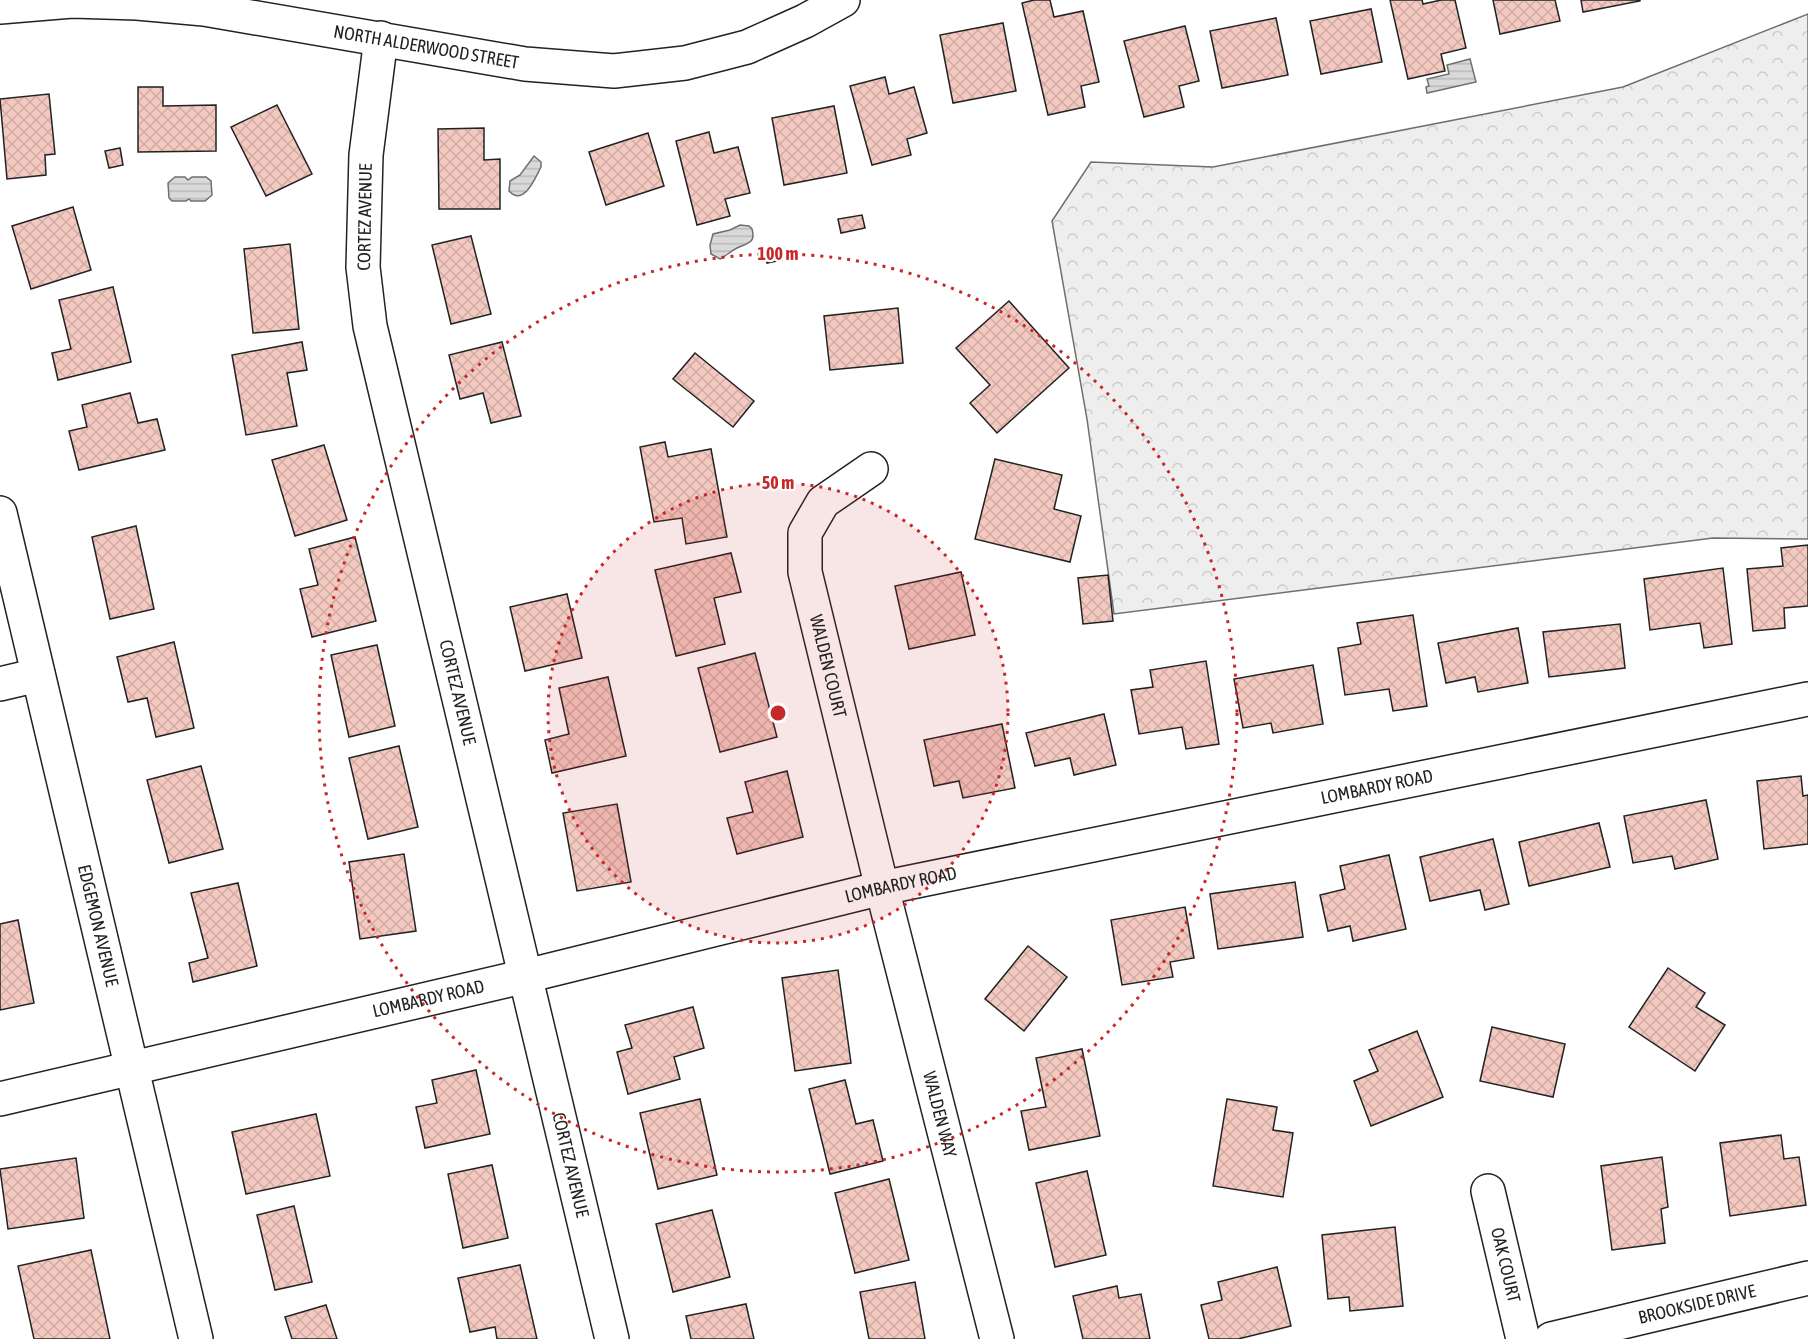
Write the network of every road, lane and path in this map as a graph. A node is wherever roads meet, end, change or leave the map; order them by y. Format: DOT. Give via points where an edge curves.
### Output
graph roads {
  1 [pos="843,0"];
  2 [pos="0,8"];
  3 [pos="381,38"];
  4 [pos="871,469"];
  5 [pos="0,513"];
  6 [pos="38,675"];
  7 [pos="0,684"];
  8 [pos="1808,699"];
  9 [pos="882,888"];
  10 [pos="526,976"];
  11 [pos="131,1067"];
  12 [pos="0,1099"];
  13 [pos="1488,1191"];
  14 [pos="1808,1278"];
  15 [pos="196,1339"];
  16 [pos="612,1339"];
  17 [pos="997,1339"];
  18 [pos="1523,1339"];
  19 [pos="1551,1339"];
  1 -- 3 [label="street, NORTH ALDERWOOD STREET" via="747,47 685,63 614,71 525,64"];
  2 -- 3 [label="street, NORTH ALDERWOOD STREET" via="72,1 137,3 204,9"];
  3 -- 10 [label="street, CORTEZ AVENUE" via="366,155 363,267 370,326"];
  4 -- 9 [label="street, WALDEN COURT" via="823,502 805,533 805,572"];
  5 -- 6 [label="street, EDGEMON AVENUE"];
  6 -- 7 [label="street"];
  6 -- 11 [label="street, EDGEMON AVENUE"];
  8 -- 9 [label="street, LOMBARDY ROAD"];
  9 -- 10 [label="street, LOMBARDY ROAD"];
  9 -- 17 [label="street, WALDEN WAY"];
  10 -- 11 [label="street, LOMBARDY ROAD"];
  10 -- 16 [label="street, CORTEZ AVENUE"];
  11 -- 12 [label="street, LOMBARDY ROAD"];
  11 -- 15 [label="street, EDGEMON AVENUE"];
  13 -- 18 [label="street, OAK COURT"];
  14 -- 19 [label="street, BROOKSIDE DRIVE"];
}
